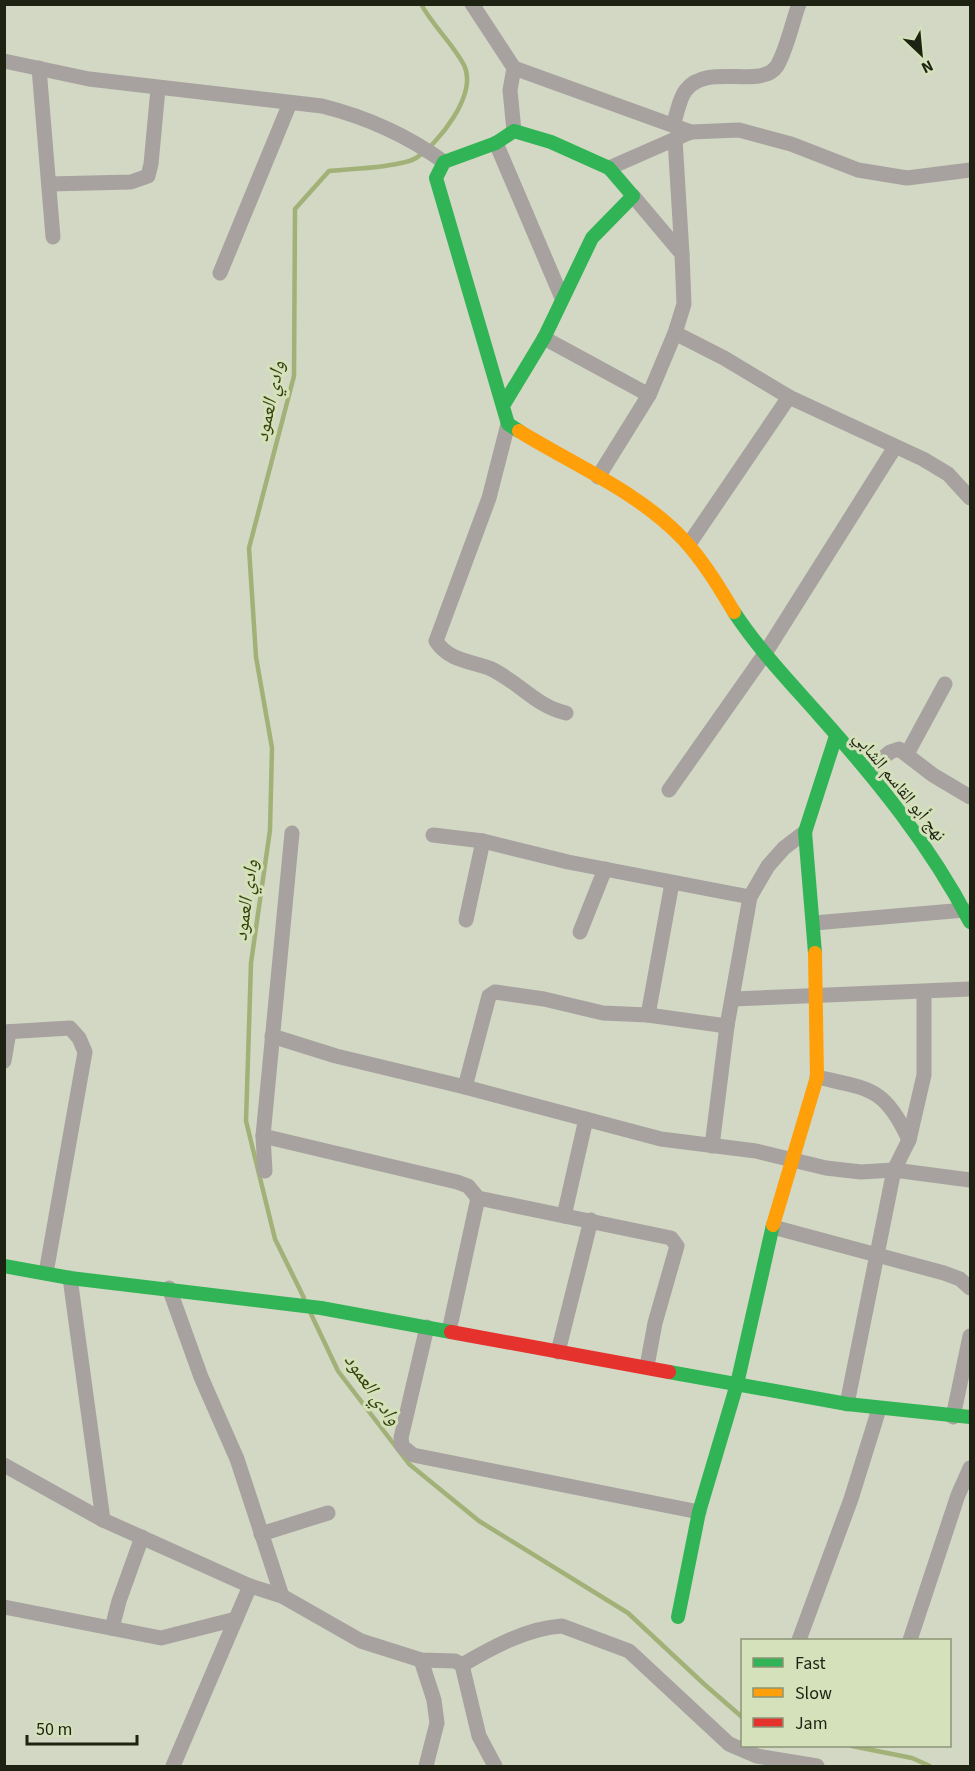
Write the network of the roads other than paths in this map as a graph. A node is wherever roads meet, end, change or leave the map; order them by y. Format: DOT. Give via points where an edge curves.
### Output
graph roads {
  1 [pos="472,4"];
  2 [pos="799,4"];
  3 [pos="4,61"];
  4 [pos="39,68"];
  5 [pos="514,68"];
  6 [pos="158,89"];
  7 [pos="290,103"];
  8 [pos="514,131"];
  9 [pos="674,132"];
  10 [pos="496,143"];
  11 [pos="444,162"];
  12 [pos="609,168"];
  13 [pos="970,170"];
  14 [pos="49,184"];
  15 [pos="633,196"];
  16 [pos="53,237"];
  17 [pos="682,254"];
  18 [pos="220,273"];
  19 [pos="562,298"];
  20 [pos="675,333"];
  21 [pos="544,338"];
  22 [pos="649,395"];
  23 [pos="789,397"];
  24 [pos="504,404"];
  25 [pos="508,424"];
  26 [pos="896,447"];
  27 [pos="598,477"];
  28 [pos="970,498"];
  29 [pos="689,544"];
  30 [pos="764,655"];
  31 [pos="945,684"];
  32 [pos="566,713"];
  33 [pos="836,736"];
  34 [pos="907,754"];
  35 [pos="868,771"];
  36 [pos="669,790"];
  37 [pos="970,797"];
  38 [pos="805,832"];
  39 [pos="292,833"];
  40 [pos="433,835"];
  41 [pos="483,841"];
  42 [pos="605,868"];
  43 [pos="672,883"];
  44 [pos="750,897"];
  45 [pos="968,916"];
  46 [pos="466,920"];
  47 [pos="814,923"];
  48 [pos="580,932"];
  49 [pos="970,989"];
  50 [pos="924,992"];
  51 [pos="816,994"];
  52 [pos="733,999"];
  53 [pos="648,1015"];
  54 [pos="727,1026"];
  55 [pos="7,1032"];
  56 [pos="272,1036"];
  57 [pos="4,1062"];
  58 [pos="817,1077"];
  59 [pos="465,1087"];
  60 [pos="586,1119"];
  61 [pos="263,1137"];
  62 [pos="909,1140"];
  63 [pos="712,1146"];
  64 [pos="795,1158"];
  65 [pos="894,1170"];
  66 [pos="265,1172"];
  67 [pos="970,1180"];
  68 [pos="478,1198"];
  69 [pos="564,1216"];
  70 [pos="591,1220"];
  71 [pos="773,1227"];
  72 [pos="877,1255"];
  73 [pos="4,1266"];
  74 [pos="46,1273"];
  75 [pos="70,1278"];
  76 [pos="169,1288"];
  77 [pos="970,1288"];
  78 [pos="427,1327"];
  79 [pos="449,1331"];
  80 [pos="970,1336"];
  81 [pos="558,1352"];
  82 [pos="647,1366"];
  83 [pos="736,1384"];
  84 [pos="847,1404"];
  85 [pos="879,1409"];
  86 [pos="953,1417"];
  87 [pos="970,1417"];
  88 [pos="4,1465"];
  89 [pos="970,1468"];
  90 [pos="699,1512"];
  91 [pos="328,1514"];
  92 [pos="103,1520"];
  93 [pos="261,1534"];
  94 [pos="142,1538"];
  95 [pos="250,1586"];
  96 [pos="282,1596"];
  97 [pos="4,1607"];
  98 [pos="678,1617"];
  99 [pos="236,1619"];
  100 [pos="112,1628"];
  101 [pos="800,1639"];
  102 [pos="911,1639"];
  103 [pos="421,1660"];
  104 [pos="462,1665"];
  105 [pos="763,1756"];
  106 [pos="173,1767"];
  107 [pos="426,1767"];
  108 [pos="495,1767"];
  109 [pos="817,1767"];
  1 -- 5 [label="street"];
  2 -- 9 [label="street" via="776,67 764,76 713,76 698,81 686,90"];
  3 -- 4 [label="street"];
  4 -- 6 [label="street"];
  4 -- 14 [label="street"];
  5 -- 8 [label="street" via="510,90"];
  5 -- 9 [label="street"];
  6 -- 7 [label="street"];
  6 -- 14 [label="street" via="148,176 131,182"];
  7 -- 11 [label="street" via="341,111 412,141"];
  7 -- 18 [label="street"];
  8 -- 10 [label="street"];
  8 -- 12 [label="street" via="551,142"];
  9 -- 12 [label="street"];
  9 -- 13 [label="street" via="739,130 858,170 907,178"];
  9 -- 17 [label="street"];
  10 -- 11 [label="street"];
  10 -- 19 [label="street"];
  11 -- 24 [label="street" via="437,172 437,189"];
  12 -- 15 [label="street"];
  14 -- 16 [label="street"];
  15 -- 17 [label="street"];
  15 -- 19 [label="street" via="592,238"];
  17 -- 20 [label="street" via="684,304"];
  19 -- 21 [label="street"];
  20 -- 22 [label="street"];
  20 -- 23 [label="street"];
  21 -- 22 [label="street"];
  21 -- 24 [label="street"];
  22 -- 27 [label="street"];
  23 -- 26 [label="street"];
  23 -- 29 [label="street"];
  24 -- 25 [label="street"];
  25 -- 27 [label="street, نهج أبو القاسم الشابي"];
  25 -- 32 [label="street" via="489,498 436,641 451,656 490,669 551,709"];
  26 -- 28 [label="street" via="948,474"];
  26 -- 30 [label="street"];
  27 -- 29 [label="street, نهج أبو القاسم الشابي" via="650,511"];
  29 -- 30 [label="street, نهج أبو القاسم الشابي"];
  30 -- 33 [label="street, نهج أبو القاسم الشابي"];
  30 -- 36 [label="street"];
  31 -- 34 [label="street"];
  33 -- 35 [label="street, نهج أبو القاسم الشابي"];
  33 -- 38 [label="street"];
  34 -- 35 [label="street" via="896,749"];
  34 -- 37 [label="street"];
  35 -- 45 [label="street, نهج أبو القاسم الشابي" via="929,852"];
  38 -- 44 [label="street" via="768,866"];
  38 -- 47 [label="street"];
  39 -- 56 [label="street"];
  40 -- 41 [label="street"];
  41 -- 42 [label="street"];
  41 -- 46 [label="street"];
  42 -- 43 [label="street"];
  42 -- 48 [label="street"];
  43 -- 44 [label="street"];
  43 -- 53 [label="street"];
  44 -- 52 [label="street"];
  45 -- 47 [label="street"];
  47 -- 51 [label="street"];
  49 -- 50 [label="street"];
  50 -- 51 [label="street"];
  50 -- 62 [label="street" via="924,1075"];
  51 -- 52 [label="street"];
  51 -- 58 [label="street"];
  52 -- 54 [label="street"];
  53 -- 54 [label="street"];
  53 -- 59 [label="street" via="603,1013 495,992 489,996"];
  54 -- 63 [label="street"];
  55 -- 57 [label="street"];
  55 -- 74 [label="street" via="69,1028 85,1052"];
  56 -- 59 [label="street"];
  56 -- 61 [label="street"];
  58 -- 62 [label="street" via="866,1088 882,1096 898,1114"];
  58 -- 64 [label="street"];
  59 -- 60 [label="street"];
  60 -- 63 [label="street" via="661,1139"];
  60 -- 69 [label="street"];
  61 -- 66 [label="street"];
  61 -- 68 [label="street" via="457,1182 468,1186"];
  62 -- 65 [label="street"];
  63 -- 64 [label="street"];
  64 -- 65 [label="street" via="826,1168"];
  64 -- 71 [label="street"];
  65 -- 67 [label="street"];
  65 -- 72 [label="street"];
  68 -- 69 [label="street"];
  68 -- 79 [label="street"];
  69 -- 70 [label="street"];
  70 -- 81 [label="street"];
  70 -- 82 [label="street" via="670,1239 676,1246"];
  71 -- 72 [label="street"];
  71 -- 83 [label="street"];
  72 -- 77 [label="street" via="960,1279"];
  72 -- 84 [label="street"];
  73 -- 74 [label="street"];
  74 -- 75 [label="street"];
  75 -- 76 [label="street"];
  75 -- 92 [label="street"];
  76 -- 78 [label="street"];
  76 -- 93 [label="street" via="201,1377 237,1459"];
  78 -- 79 [label="street"];
  78 -- 90 [label="street" via="401,1438 402,1446 413,1455"];
  79 -- 81 [label="street"];
  80 -- 86 [label="street"];
  81 -- 82 [label="street"];
  82 -- 83 [label="street"];
  83 -- 84 [label="street"];
  83 -- 90 [label="street"];
  84 -- 85 [label="street"];
  85 -- 86 [label="street"];
  85 -- 101 [label="street"];
  86 -- 87 [label="street"];
  88 -- 92 [label="street"];
  89 -- 102 [label="street"];
  90 -- 98 [label="street"];
  91 -- 93 [label="street"];
  92 -- 94 [label="street"];
  93 -- 96 [label="street"];
  94 -- 95 [label="street"];
  94 -- 100 [label="street"];
  95 -- 96 [label="street"];
  95 -- 99 [label="street"];
  96 -- 103 [label="street" via="361,1641"];
  97 -- 100 [label="street"];
  99 -- 100 [label="street" via="161,1638"];
  99 -- 106 [label="street"];
  103 -- 104 [label="street" via="455,1661"];
  103 -- 107 [label="street" via="437,1723"];
  104 -- 105 [label="street" via="493,1647 562,1626 629,1651 729,1744"];
  104 -- 108 [label="street" via="479,1736"];
  105 -- 109 [label="street"];
}
